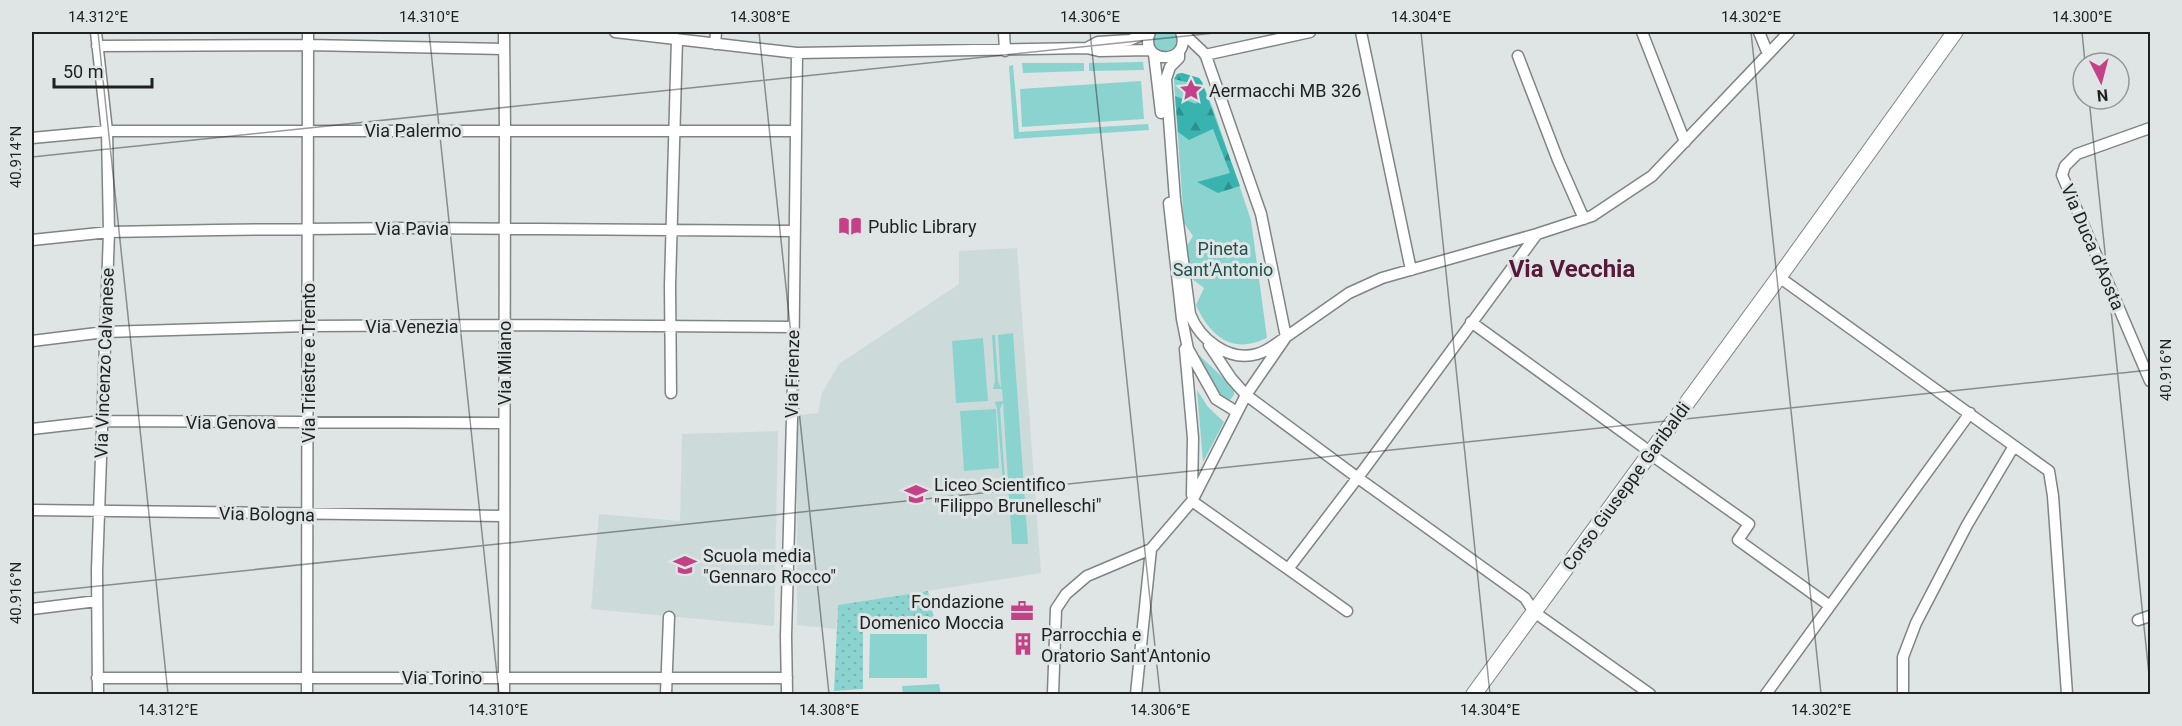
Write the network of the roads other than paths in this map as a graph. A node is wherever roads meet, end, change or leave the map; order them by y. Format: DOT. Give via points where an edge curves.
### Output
graph roads {
  1 [pos="96,32"];
  2 [pos="308,32"];
  3 [pos="504,32"];
  4 [pos="615,32"];
  5 [pos="716,32"];
  6 [pos="1004,32"];
  7 [pos="1149,32"];
  8 [pos="1181,32"];
  9 [pos="1310,32"];
  10 [pos="1361,32"];
  11 [pos="1642,32"];
  12 [pos="1759,32"];
  13 [pos="1789,32"];
  14 [pos="1955,32"];
  15 [pos="677,39"];
  16 [pos="715,44"];
  17 [pos="308,45"];
  18 [pos="97,46"];
  19 [pos="1087,48"];
  20 [pos="504,49"];
  21 [pos="1005,51"];
  22 [pos="1179,51"];
  23 [pos="1152,52"];
  24 [pos="797,53"];
  25 [pos="1768,54"];
  26 [pos="1518,56"];
  27 [pos="1206,57"];
  28 [pos="2151,128"];
  29 [pos="308,129"];
  30 [pos="107,130"];
  31 [pos="505,131"];
  32 [pos="675,131"];
  33 [pos="795,131"];
  34 [pos="32,138"];
  35 [pos="1685,142"];
  36 [pos="1584,219"];
  37 [pos="505,228"];
  38 [pos="308,229"];
  39 [pos="109,231"];
  40 [pos="672,231"];
  41 [pos="794,231"];
  42 [pos="1537,234"];
  43 [pos="32,240"];
  44 [pos="1411,270"];
  45 [pos="1779,277"];
  46 [pos="1182,319"];
  47 [pos="1471,322"];
  48 [pos="1194,324"];
  49 [pos="504,325"];
  50 [pos="308,326"];
  51 [pos="670,326"];
  52 [pos="793,327"];
  53 [pos="105,332"];
  54 [pos="1286,338"];
  55 [pos="32,341"];
  56 [pos="2151,381"];
  57 [pos="671,393"];
  58 [pos="1246,395"];
  59 [pos="1237,412"];
  60 [pos="1970,413"];
  61 [pos="102,421"];
  62 [pos="308,423"];
  63 [pos="503,423"];
  64 [pos="32,429"];
  65 [pos="2014,446"];
  66 [pos="1650,454"];
  67 [pos="1358,478"];
  68 [pos="1192,501"];
  69 [pos="32,510"];
  70 [pos="99,512"];
  71 [pos="306,514"];
  72 [pos="503,516"];
  73 [pos="1151,549"];
  74 [pos="1288,569"];
  75 [pos="97,601"];
  76 [pos="1830,606"];
  77 [pos="32,609"];
  78 [pos="1347,611"];
  79 [pos="1534,612"];
  80 [pos="2151,616"];
  81 [pos="669,617"];
  82 [pos="2138,620"];
  83 [pos="306,677"];
  84 [pos="504,677"];
  85 [pos="98,678"];
  86 [pos="666,678"];
  87 [pos="787,678"];
  88 [pos="98,694"];
  89 [pos="307,694"];
  90 [pos="504,694"];
  91 [pos="666,694"];
  92 [pos="787,694"];
  93 [pos="1053,694"];
  94 [pos="1136,694"];
  95 [pos="1474,694"];
  96 [pos="1650,694"];
  97 [pos="1766,694"];
  98 [pos="1903,694"];
  99 [pos="2067,694"];
  1 -- 18 [label="street, Via Vincenzo Calvanese"];
  2 -- 17 [label="street, Via Triestre e Trento"];
  3 -- 20 [label="street, Via Milano"];
  4 -- 15 [label="street"];
  5 -- 16 [label="street"];
  6 -- 21 [label="street"];
  7 -- 19 [label="street" via="1130,40 1098,42"];
  7 -- 23 [label="street"];
  8 -- 22 [label="street"];
  8 -- 27 [label="street"];
  9 -- 27 [label="street"];
  10 -- 44 [label="street"];
  11 -- 35 [label="street"];
  12 -- 25 [label="street"];
  13 -- 25 [label="street"];
  14 -- 45 [label="street"];
  15 -- 16 [label="street"];
  15 -- 32 [label="street"];
  16 -- 24 [label="street"];
  17 -- 18 [label="street"];
  17 -- 20 [label="street"];
  17 -- 29 [label="street, Via Triestre e Trento"];
  18 -- 30 [label="street, Via Vincenzo Calvanese"];
  19 -- 21 [label="street"];
  19 -- 23 [label="street"];
  20 -- 31 [label="street, Via Milano"];
  21 -- 24 [label="street"];
  22 -- 23 [label="street" via="1164,58"];
  22 -- 48 [label="street" via="1166,79 1175,200"];
  23 -- 46 [label="street"];
  24 -- 33 [label="street, Via Firenze"];
  25 -- 35 [label="street"];
  26 -- 36 [label="street"];
  27 -- 54 [label="street" via="1261,214"];
  28 -- 56 [label="street, Via Duca d'Aosta" via="2077,154 2062,175"];
  29 -- 30 [label="street, Via Palermo"];
  29 -- 31 [label="street, Via Palermo"];
  29 -- 38 [label="street, Via Triestre e Trento"];
  30 -- 34 [label="street, Via Palermo"];
  30 -- 39 [label="street, Via Vincenzo Calvanese"];
  31 -- 32 [label="street, Via Palermo"];
  31 -- 37 [label="street, Via Milano"];
  32 -- 33 [label="street, Via Palermo"];
  32 -- 40 [label="street"];
  33 -- 41 [label="street, Via Firenze"];
  35 -- 36 [label="street" via="1652,176"];
  36 -- 42 [label="street"];
  37 -- 38 [label="street, Via Pavia"];
  37 -- 40 [label="street, Via Pavia"];
  37 -- 49 [label="street, Via Milano"];
  38 -- 39 [label="street, Via Pavia"];
  38 -- 50 [label="street, Via Triestre e Trento"];
  39 -- 43 [label="street, Via Pavia"];
  39 -- 53 [label="street, Via Vincenzo Calvanese"];
  40 -- 41 [label="street, Via Pavia"];
  40 -- 51 [label="street"];
  41 -- 52 [label="street, Via Firenze"];
  42 -- 44 [label="street"];
  42 -- 47 [label="street"];
  44 -- 54 [label="street" via="1349,293"];
  45 -- 60 [label="street"];
  45 -- 66 [label="street, Corso Giuseppe Garibaldi"];
  46 -- 59 [label="street" via="1188,349 1208,387 1220,402"];
  46 -- 68 [label="street" via="1194,438"];
  47 -- 66 [label="street"];
  47 -- 67 [label="street"];
  48 -- 54 [label="street" via="1213,345 1239,355 1253,355"];
  48 -- 58 [label="street"];
  49 -- 50 [label="street, Via Venezia"];
  49 -- 51 [label="street, Via Venezia"];
  49 -- 63 [label="street, Via Milano"];
  50 -- 53 [label="street, Via Venezia"];
  50 -- 62 [label="street, Via Triestre e Trento"];
  51 -- 52 [label="street, Via Venezia"];
  51 -- 57 [label="street"];
  52 -- 87 [label="street, Via Firenze"];
  53 -- 55 [label="street, Via Venezia"];
  53 -- 61 [label="street, Via Vincenzo Calvanese"];
  54 -- 58 [label="street"];
  58 -- 59 [label="street"];
  58 -- 67 [label="street"];
  59 -- 68 [label="street"];
  60 -- 65 [label="street"];
  60 -- 76 [label="street"];
  61 -- 62 [label="street, Via Genova"];
  61 -- 64 [label="street, Via Genova"];
  61 -- 70 [label="street, Via Vincenzo Calvanese"];
  62 -- 63 [label="street, Via Genova"];
  62 -- 71 [label="street, Via Triestre e Trento"];
  63 -- 72 [label="street, Via Milano"];
  65 -- 98 [label="street" via="1916,623 1903,657"];
  65 -- 99 [label="street" via="2049,471"];
  66 -- 76 [label="street" via="1749,524 1738,540"];
  66 -- 79 [label="street, Corso Giuseppe Garibaldi"];
  67 -- 74 [label="street"];
  67 -- 79 [label="street" via="1525,598"];
  68 -- 73 [label="street"];
  68 -- 74 [label="street"];
  69 -- 70 [label="street, Via Bologna"];
  70 -- 71 [label="street, Via Bologna"];
  70 -- 75 [label="street, Via Vincenzo Calvanese"];
  71 -- 72 [label="street, Via Bologna"];
  71 -- 83 [label="street, Via Triestre e Trento"];
  72 -- 84 [label="street, Via Milano"];
  73 -- 93 [label="street" via="1087,576 1065,594 1056,609"];
  73 -- 94 [label="street"];
  74 -- 78 [label="street"];
  75 -- 77 [label="street"];
  75 -- 85 [label="street, Via Vincenzo Calvanese"];
  76 -- 97 [label="street"];
  79 -- 95 [label="street, Corso Giuseppe Garibaldi"];
  79 -- 96 [label="street"];
  80 -- 82 [label="street"];
  81 -- 86 [label="street"];
  83 -- 84 [label="street, Via Torino"];
  83 -- 85 [label="street, Via Torino"];
  83 -- 89 [label="street, Via Triestre e Trento"];
  84 -- 86 [label="street, Via Torino"];
  84 -- 90 [label="street, Via Milano"];
  85 -- 88 [label="street, Via Vincenzo Calvanese"];
  86 -- 87 [label="street, Via Torino"];
  86 -- 91 [label="street"];
  87 -- 92 [label="street, Via Firenze"];
}
